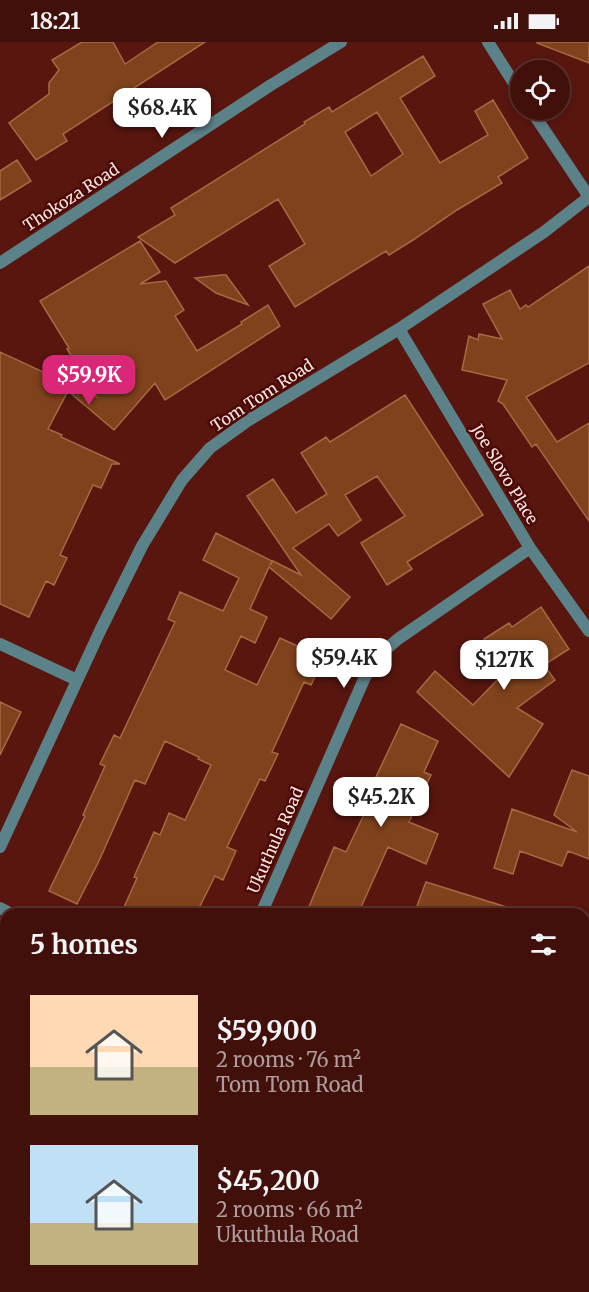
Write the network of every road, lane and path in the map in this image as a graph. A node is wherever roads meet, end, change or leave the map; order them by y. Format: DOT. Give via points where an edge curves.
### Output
graph roads {
  1 [pos="341,42"];
  2 [pos="488,42"];
  3 [pos="510,77"];
  4 [pos="538,120"];
  5 [pos="589,197"];
  6 [pos="0,263"];
  7 [pos="399,329"];
  8 [pos="530,548"];
  9 [pos="589,631"];
  10 [pos="0,644"];
  11 [pos="77,680"];
  12 [pos="0,847"];
  13 [pos="264,908"];
  1 -- 6 [label="street, Thokoza Road"];
  2 -- 3 [label="street"];
  4 -- 5 [label="street"];
  5 -- 7 [label="street, Tom Tom Road" via="544,232"];
  7 -- 8 [label="street, Joe Slovo Place"];
  7 -- 11 [label="street, Tom Tom Road" via="210,448 182,480 142,546"];
  8 -- 9 [label="street, Joe Slovo Place"];
  8 -- 13 [label="street, Ukuthula Road" via="384,651 365,677"];
  10 -- 11 [label="street"];
  11 -- 12 [label="street, Tom Tom Road"];
}
